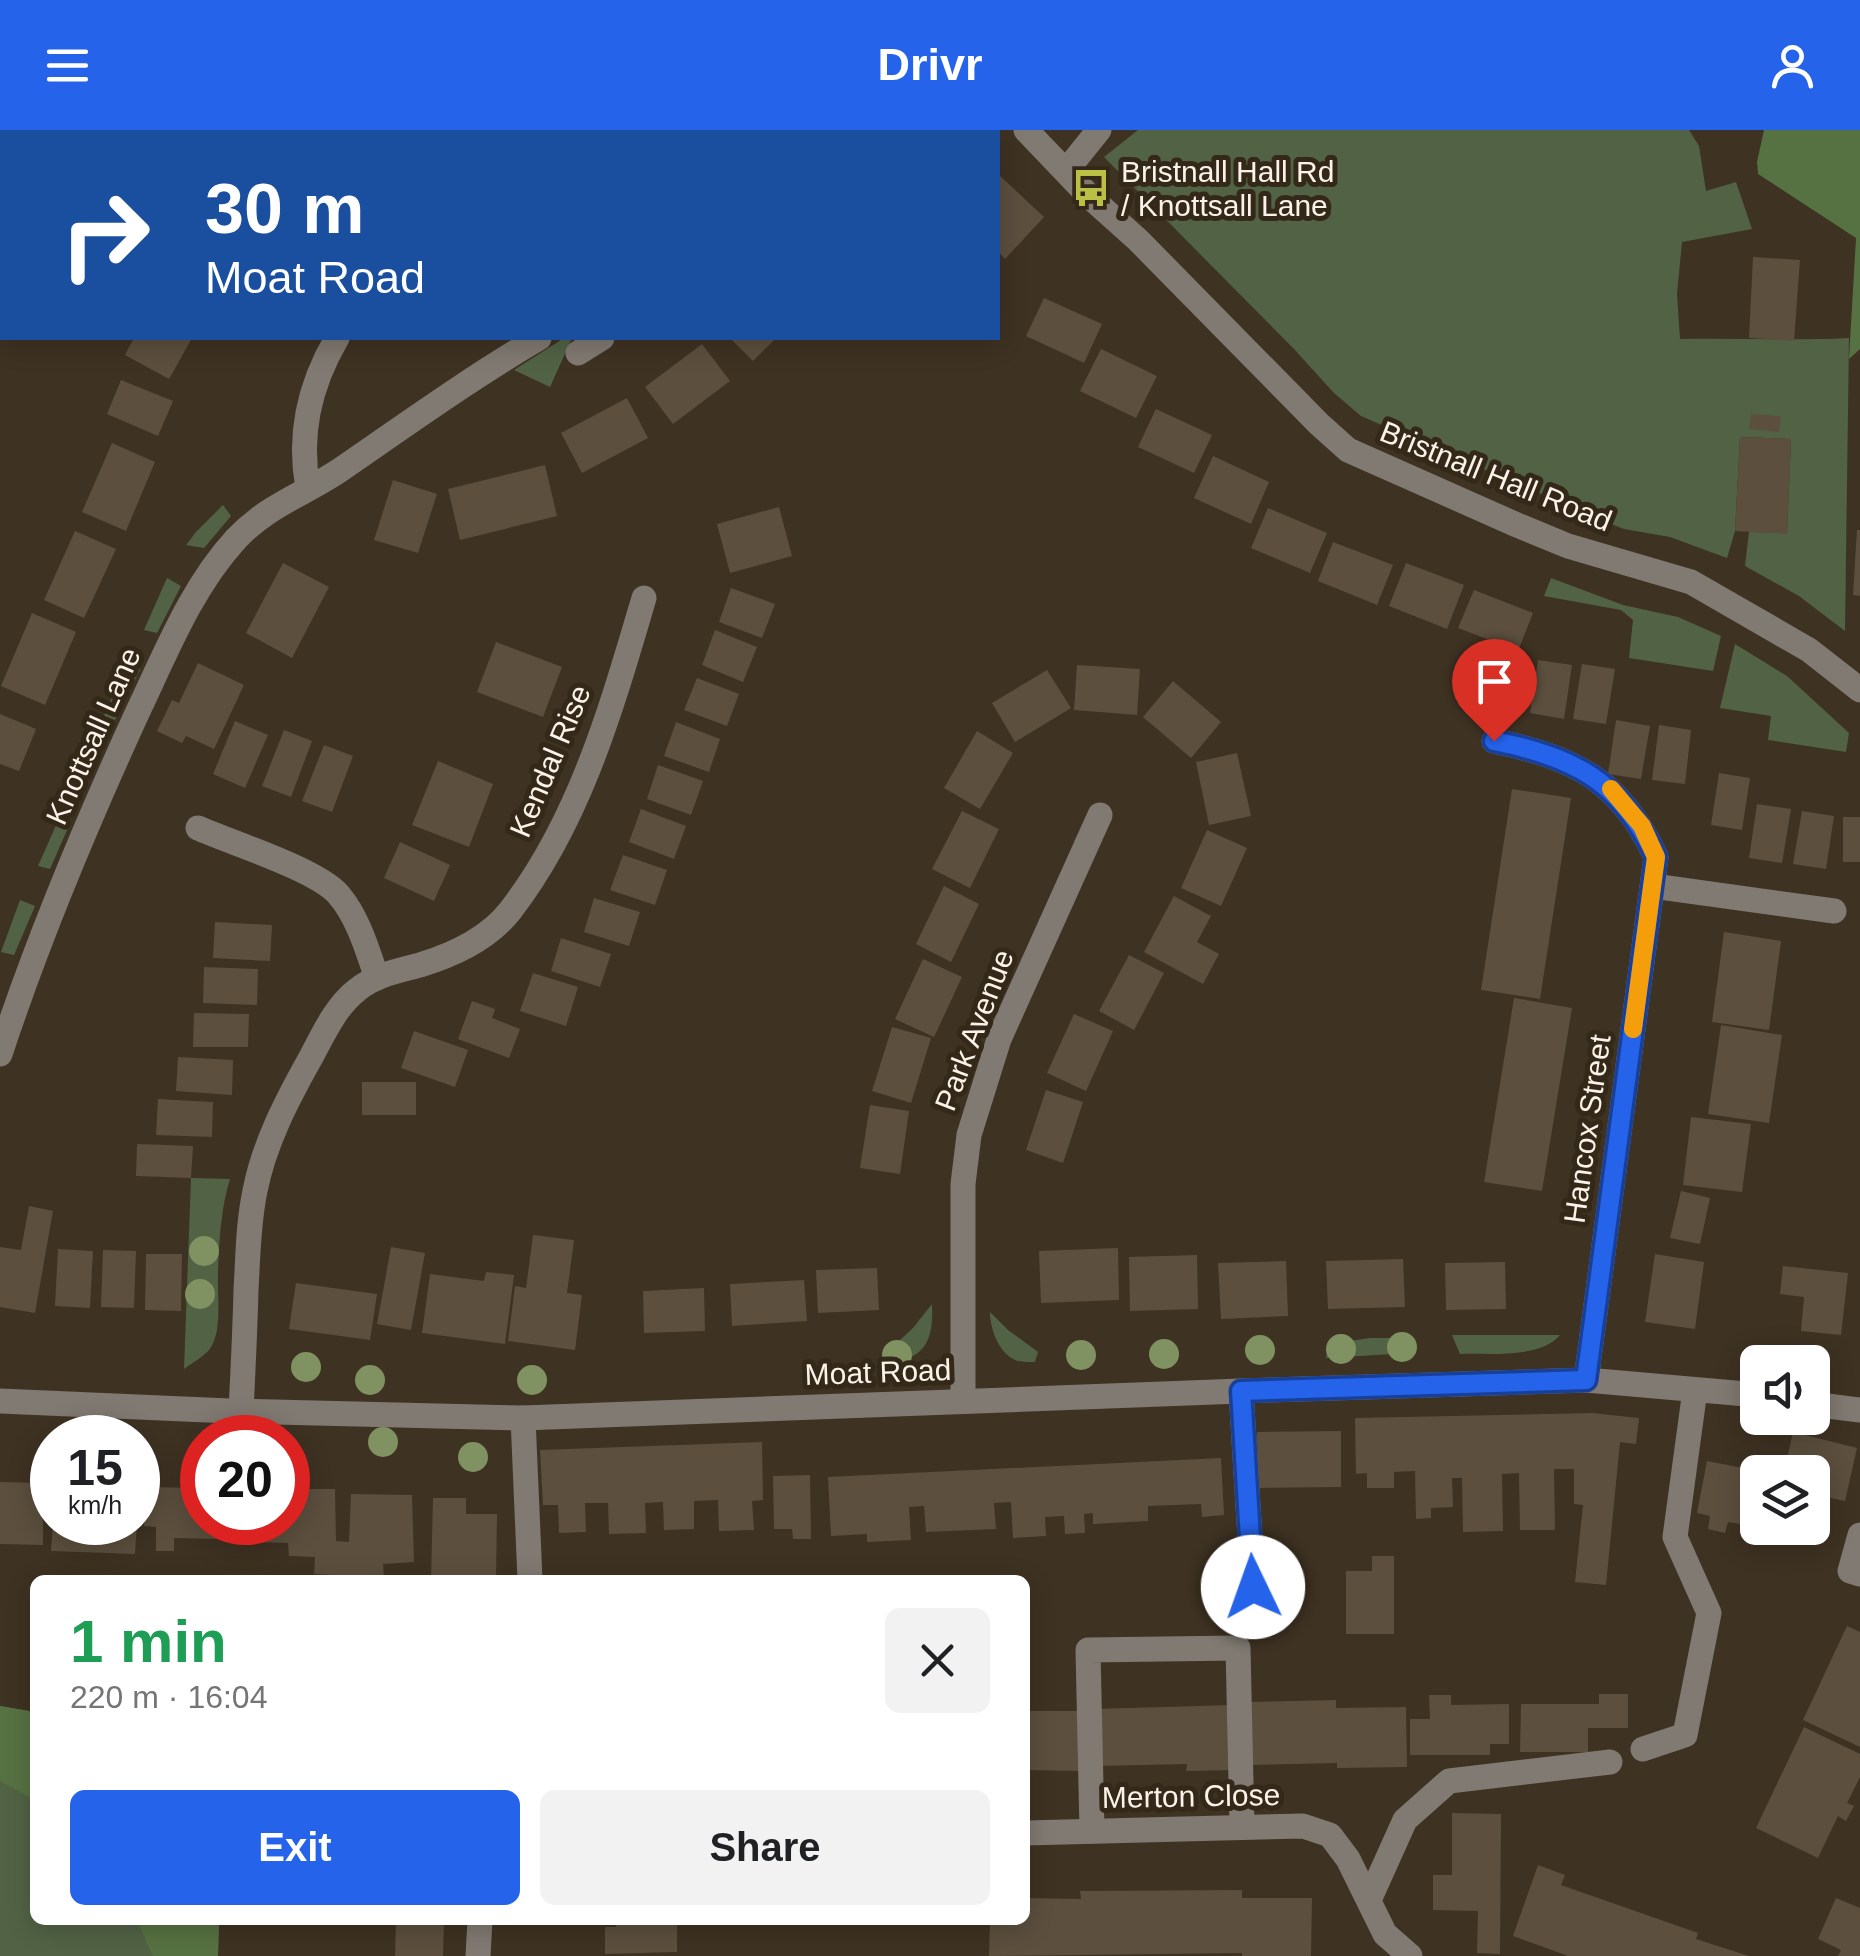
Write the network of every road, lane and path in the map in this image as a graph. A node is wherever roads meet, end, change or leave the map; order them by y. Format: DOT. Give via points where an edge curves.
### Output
graph roads {
  1 [pos="1026,130"];
  2 [pos="1099,130"];
  3 [pos="1066,171"];
  4 [pos="336,340"];
  5 [pos="536,340"];
  6 [pos="599,340"];
  7 [pos="578,353"];
  8 [pos="308,488"];
  9 [pos="644,598"];
  10 [pos="1860,690"];
  11 [pos="1494,741"];
  12 [pos="1100,814"];
  13 [pos="198,828"];
  14 [pos="1652,886"];
  15 [pos="1834,911"];
  16 [pos="377,978"];
  17 [pos="0,1054"];
  18 [pos="1586,1380"];
  19 [pos="1695,1390"];
  20 [pos="1241,1391"];
  21 [pos="1740,1394"];
  22 [pos="0,1401"];
  23 [pos="964,1401"];
  24 [pos="1830,1406"];
  25 [pos="1860,1410"];
  26 [pos="241,1412"];
  27 [pos="524,1418"];
  28 [pos="1860,1535"];
  29 [pos="1860,1574"];
  30 [pos="530,1575"];
  31 [pos="1292,1585"];
  32 [pos="1642,1749"];
  33 [pos="1610,1762"];
  34 [pos="1242,1827"];
  35 [pos="1092,1831"];
  36 [pos="1030,1833"];
  37 [pos="1369,1900"];
  38 [pos="480,1925"];
  39 [pos="478,1956"];
  40 [pos="1410,1956"];
  1 -- 3 [label="street, Bristnall Hall Road"];
  2 -- 3 [label="street"];
  3 -- 10 [label="street, Bristnall Hall Road" via="1348,450 1568,546 1691,582 1809,650"];
  4 -- 8 [label="street" via="306,418"];
  5 -- 8 [label="street, Knottsall Lane"];
  6 -- 7 [label="street"];
  8 -- 17 [label="street, Knottsall Lane" via="278,503 238,538 200,585 41,935"];
  9 -- 16 [label="street, Kendal Rise" via="588,770 550,849 508,914 446,956"];
  11 -- 14 [label="street, Hancox Street" via="1534,749 1610,788 1642,826 1656,857"];
  12 -- 23 [label="street, Park Avenue" via="999,1038 969,1135"];
  13 -- 16 [label="street" via="320,879 351,912"];
  14 -- 15 [label="street"];
  14 -- 18 [label="street, Hancox Street"];
  16 -- 26 [label="street, Kendal Rise" via="342,1004 264,1157 249,1229"];
  18 -- 19 [label="street, Moat Road"];
  18 -- 20 [label="street, Moat Road"];
  19 -- 21 [label="street, Moat Road"];
  19 -- 32 [label="street" via="1675,1537 1708,1613 1685,1735"];
  20 -- 23 [label="street, Moat Road"];
  20 -- 31 [label="street" via="1253,1587"];
  22 -- 26 [label="street, Moat Road"];
  23 -- 27 [label="street, Moat Road"];
  24 -- 25 [label="street"];
  26 -- 27 [label="street, Moat Road"];
  27 -- 30 [label="street"];
  28 -- 29 [label="street" via="1850,1570"];
  33 -- 37 [label="street" via="1449,1781 1406,1820"];
  34 -- 35 [label="street, Merton Close"];
  34 -- 35 [label="street" via="1238,1648 1088,1650"];
  34 -- 37 [label="street, Merton Close" via="1303,1826 1330,1835"];
  35 -- 36 [label="street, Merton Close"];
  37 -- 40 [label="street, Merton Close" via="1386,1934"];
  38 -- 39 [label="street"];
}
